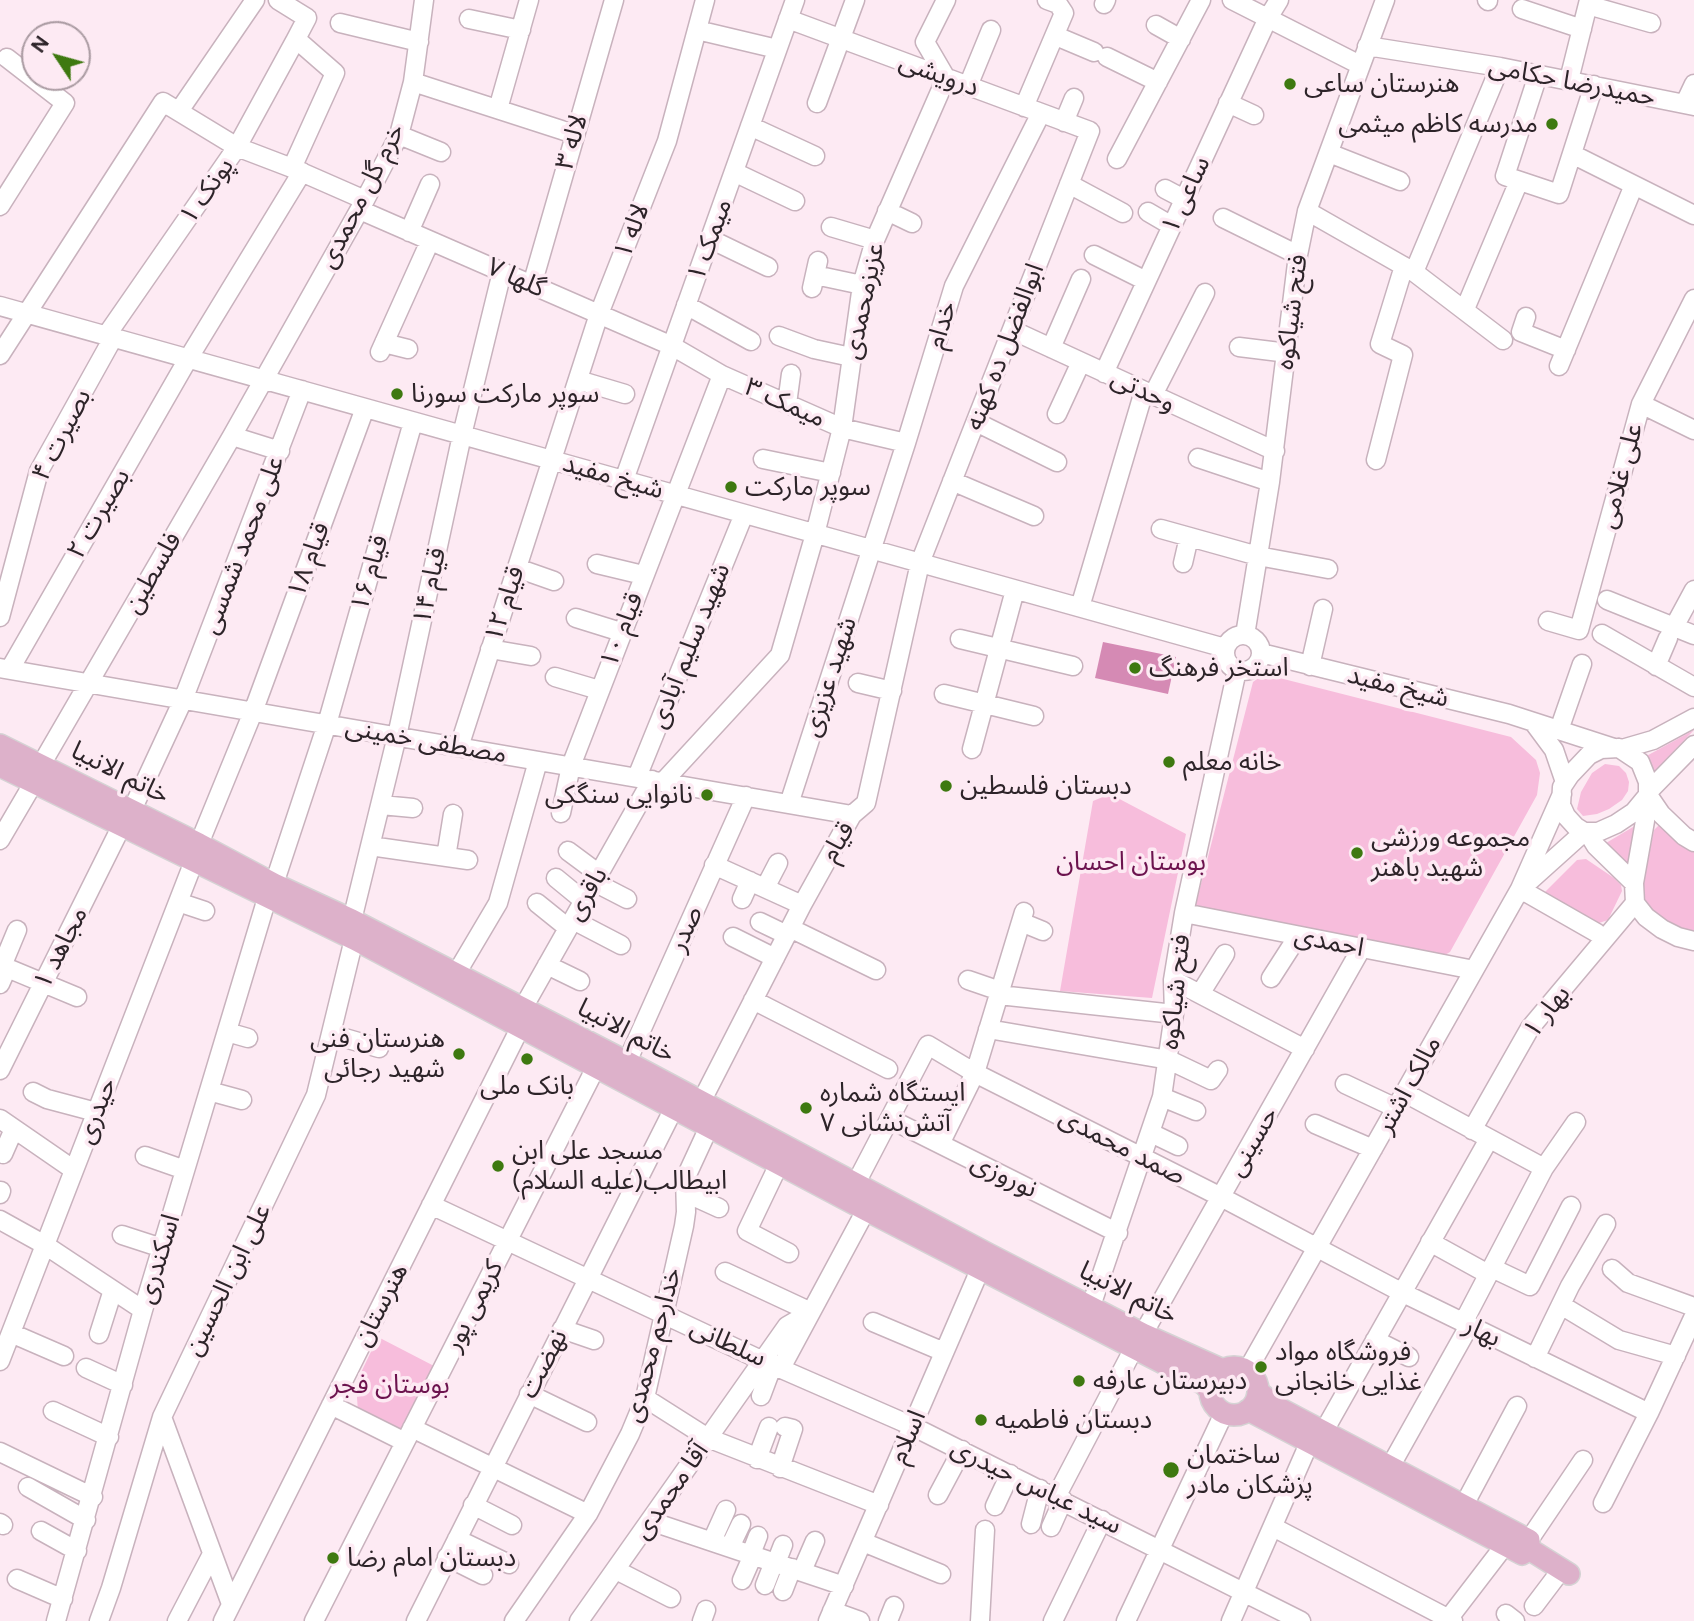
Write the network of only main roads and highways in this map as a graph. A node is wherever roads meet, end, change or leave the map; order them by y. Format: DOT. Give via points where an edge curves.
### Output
graph roads {
  1 [pos="0,745"];
  2 [pos="0,766"];
  3 [pos="38,773"];
  4 [pos="353,930"];
  5 [pos="522,1017"];
  6 [pos="694,1114"];
  7 [pos="984,1261"];
  8 [pos="1139,1341"];
  9 [pos="1223,1370"];
  10 [pos="1258,1391"];
  11 [pos="1211,1392"];
  12 [pos="1248,1410"];
  13 [pos="1317,1436"];
  14 [pos="1529,1544"];
  15 [pos="1565,1572"];
  1 -- 3 [label="main road, خاتم الانبیا"];
  2 -- 3 [label="main road, خاتم الانبیا"];
  3 -- 4 [label="main road, خاتم الانبیا"];
  4 -- 5 [label="main road, خاتم الانبیا"];
  4 -- 5 [label="main road, خاتم الانبیا" via="456,974"];
  5 -- 6 [label="main road, خاتم الانبیا" via="596,1067"];
  5 -- 6 [label="main road, خاتم الانبیا" via="627,1062"];
  6 -- 7 [label="main road, خاتم الانبیا" via="866,1210"];
  6 -- 7 [label="main road, خاتم الانبیا" via="855,1185"];
  7 -- 8 [label="main road, خاتم الانبیا"];
  7 -- 8 [label="main road, خاتم الانبیا" via="1091,1306"];
  8 -- 9 [label="main road, خاتم الانبیا"];
  8 -- 11 [label="main road, خاتم الانبیا"];
  9 -- 10 [label="main road" via="1247,1371"];
  9 -- 11 [label="main road"];
  10 -- 12 [label="main road"];
  10 -- 13 [label="main road"];
  11 -- 12 [label="main road" via="1224,1413 1237,1415"];
  12 -- 13 [label="main road"];
  13 -- 14 [label="main road" via="1390,1467"];
  13 -- 14 [label="main road" via="1522,1554"];
  14 -- 15 [label="main road"];
}
